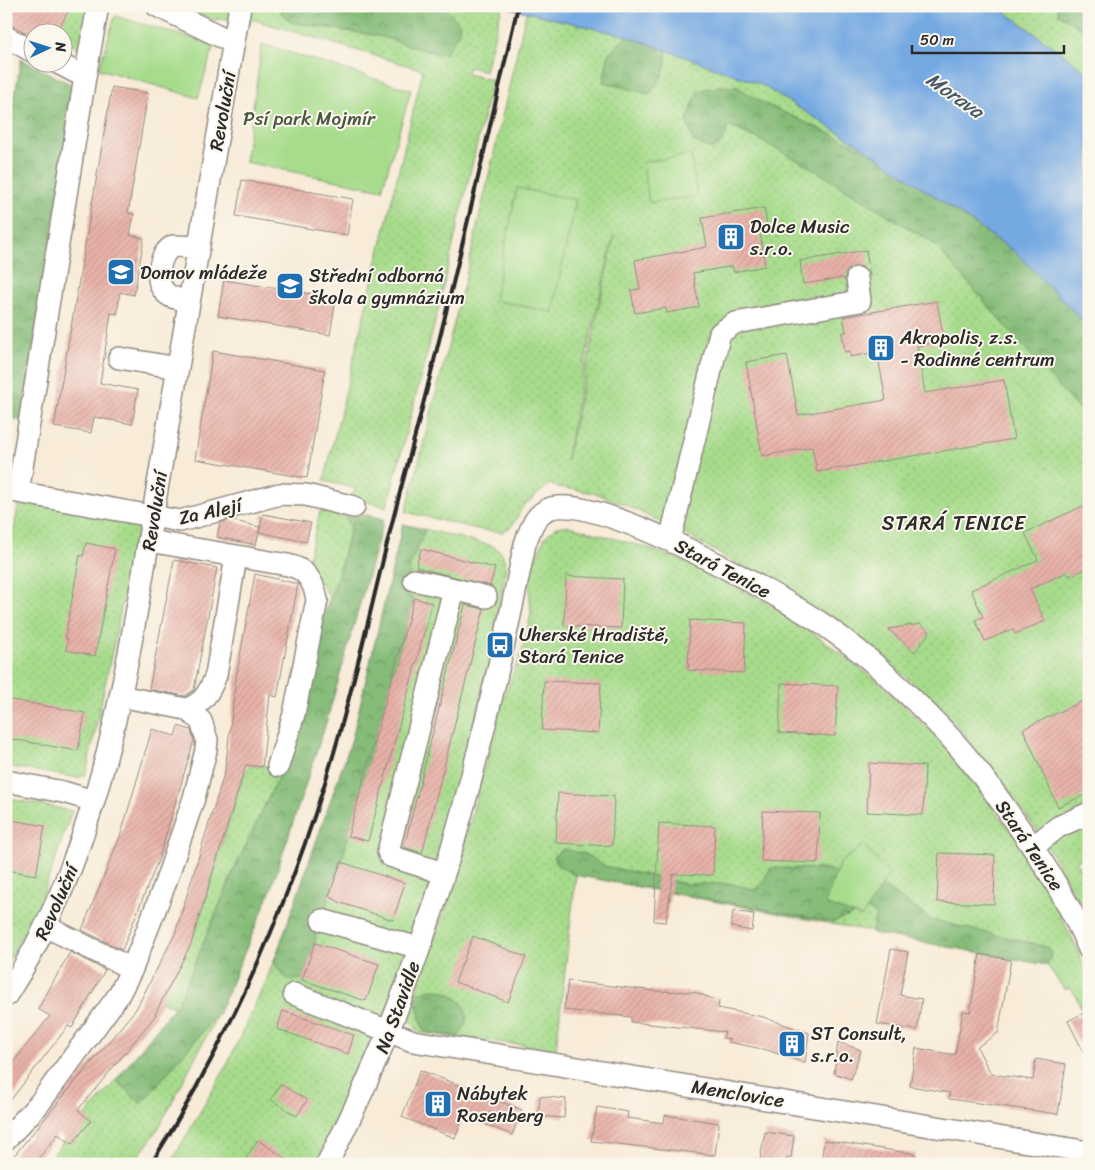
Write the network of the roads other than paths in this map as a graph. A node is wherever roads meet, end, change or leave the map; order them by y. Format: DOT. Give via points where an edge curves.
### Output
graph roads {
  1 [pos="98,6"];
  2 [pos="157,6"];
  3 [pos="240,6"];
  4 [pos="6,37"];
  5 [pos="234,43"];
  6 [pos="22,45"];
  7 [pos="72,70"];
  8 [pos="85,77"];
  9 [pos="199,247"];
  10 [pos="857,278"];
  11 [pos="190,301"];
  12 [pos="119,358"];
  13 [pos="178,368"];
  14 [pos="12,491"];
  15 [pos="354,507"];
  16 [pos="153,516"];
  17 [pos="670,540"];
  18 [pos="149,541"];
  19 [pos="236,557"];
  20 [pos="414,580"];
  21 [pos="454,589"];
  22 [pos="486,597"];
  23 [pos="120,696"];
  24 [pos="186,709"];
  25 [pos="278,766"];
  26 [pos="6,780"];
  27 [pos="94,801"];
  28 [pos="1089,813"];
  29 [pos="452,844"];
  30 [pos="1033,847"];
  31 [pos="443,873"];
  32 [pos="322,920"];
  33 [pos="47,927"];
  34 [pos="1088,944"];
  35 [pos="419,948"];
  36 [pos="132,969"];
  37 [pos="294,994"];
  38 [pos="6,996"];
  39 [pos="388,1033"];
  40 [pos="6,1139"];
  41 [pos="1089,1152"];
  42 [pos="327,1164"];
  1 -- 8 [label="street"];
  2 -- 5 [label="street"];
  3 -- 5 [label="street, Revoluční"];
  4 -- 6 [label="street"];
  5 -- 9 [label="street, Revoluční"];
  7 -- 8 [label="street"];
  8 -- 14 [label="street"];
  9 -- 11 [label="street, Revoluční"];
  9 -- 11 [label="street" via="173,246 164,254 159,275 163,290 172,297"];
  10 -- 17 [label="street" via="860,301 735,323 717,338 681,504"];
  11 -- 13 [label="street, Revoluční"];
  12 -- 13 [label="street"];
  13 -- 16 [label="street, Revoluční"];
  14 -- 16 [label="street, Za Alejí"];
  15 -- 16 [label="street, Za Alejí" via="306,495 280,494 188,520"];
  16 -- 18 [label="street, Revoluční"];
  17 -- 29 [label="street, Stará Tenice" via="575,507 549,509 538,516 525,544 484,724"];
  17 -- 30 [label="street, Stará Tenice" via="799,608 899,685 948,735 992,788"];
  18 -- 19 [label="street"];
  18 -- 23 [label="street, Revoluční"];
  19 -- 24 [label="street" via="216,675 202,701"];
  19 -- 25 [label="street" via="298,567 304,570 315,589 317,600 306,658"];
  20 -- 21 [label="street"];
  21 -- 22 [label="street"];
  21 -- 31 [label="street" via="388,848 393,858"];
  23 -- 24 [label="street"];
  23 -- 27 [label="street, Revoluční"];
  24 -- 36 [label="street" via="201,721 207,740 206,750 194,798 165,884"];
  26 -- 27 [label="street"];
  27 -- 33 [label="street, Revoluční" via="63,892"];
  28 -- 30 [label="street" via="1058,827"];
  29 -- 31 [label="street, Na Stavidle"];
  30 -- 34 [label="street, Stará Tenice" via="1061,891"];
  31 -- 35 [label="street, Na Stavidle"];
  32 -- 35 [label="street"];
  33 -- 36 [label="street"];
  33 -- 38 [label="street, Revoluční"];
  35 -- 39 [label="street, Na Stavidle"];
  36 -- 40 [label="street" via="118,996 39,1104"];
  37 -- 39 [label="street, Menclovice"];
  39 -- 41 [label="street, Menclovice" via="413,1041"];
  39 -- 42 [label="street, Na Stavidle"];
}
